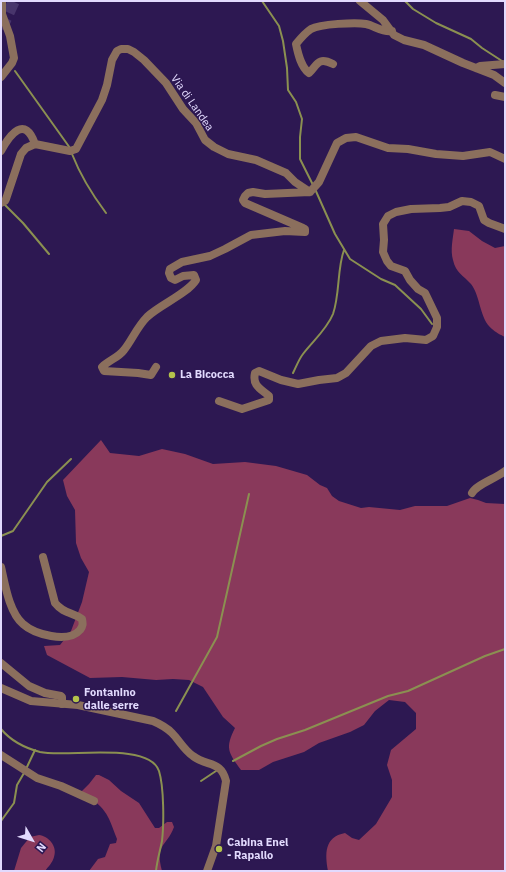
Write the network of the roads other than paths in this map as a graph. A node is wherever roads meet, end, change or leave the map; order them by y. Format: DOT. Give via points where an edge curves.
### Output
graph roads {
  1 [pos="2,1"];
  2 [pos="360,1"];
  3 [pos="392,31"];
  4 [pos="333,64"];
  5 [pos="505,64"];
  6 [pos="476,68"];
  7 [pos="1,77"];
  8 [pos="505,83"];
  9 [pos="495,95"];
  10 [pos="505,97"];
  11 [pos="35,144"];
  12 [pos="1,151"];
  13 [pos="505,159"];
  14 [pos="310,192"];
  15 [pos="1,203"];
  16 [pos="505,229"];
  17 [pos="156,367"];
  18 [pos="219,401"];
  19 [pos="505,471"];
  20 [pos="472,493"];
  21 [pos="43,557"];
  22 [pos="1,567"];
  23 [pos="1,663"];
  24 [pos="1,688"];
  25 [pos="62,704"];
  26 [pos="1,755"];
  27 [pos="94,801"];
  28 [pos="207,871"];
  1 -- 7 [label="street" via="2,14 14,58"];
  2 -- 3 [label="street"];
  3 -- 4 [label="street" via="387,32 365,24 328,25 312,29 296,44 305,70 309,73 321,62"];
  3 -- 6 [label="street" via="404,40 424,45"];
  5 -- 6 [label="street"];
  6 -- 8 [label="street" via="494,75"];
  9 -- 10 [label="street"];
  11 -- 12 [label="street" via="31,133 21,129 9,138"];
  11 -- 14 [label="street, Via di Landea" via="70,151 76,149 102,100 112,60 117,51 128,50 144,60 166,83 205,140 228,154 256,160 286,173"];
  11 -- 15 [label="street" via="21,154 6,199"];
  13 -- 14 [label="street" via="490,152 463,156 436,154 388,148 356,137 346,138 337,143 320,182"];
  14 -- 17 [label="street" via="253,192 248,193 243,200 305,229 305,232 285,230 251,236 210,256 182,262 170,269 170,278 175,280 194,275 196,280 192,286 147,317 118,357 102,367 104,371 151,375"];
  16 -- 18 [label="street" via="484,220 479,206 471,202 462,201 449,207 411,209 388,216 383,224 383,252 392,266 405,271 414,285 425,293 438,318 433,336 426,340 405,338 381,341 371,346 346,373 337,378 298,384 259,371 255,373 254,379 259,389 269,396 269,400 242,409"];
  19 -- 20 [label="street" via="478,485"];
  21 -- 22 [label="street" via="55,603 82,619 82,626 77,633 58,637 43,634 23,624 14,612"];
  23 -- 25 [label="street" via="29,686 61,696"];
  24 -- 25 [label="street" via="31,701"];
  25 -- 28 [label="street" via="153,721 172,732 191,755 219,767 226,781 216,846"];
  26 -- 27 [label="street" via="37,778"];
}
